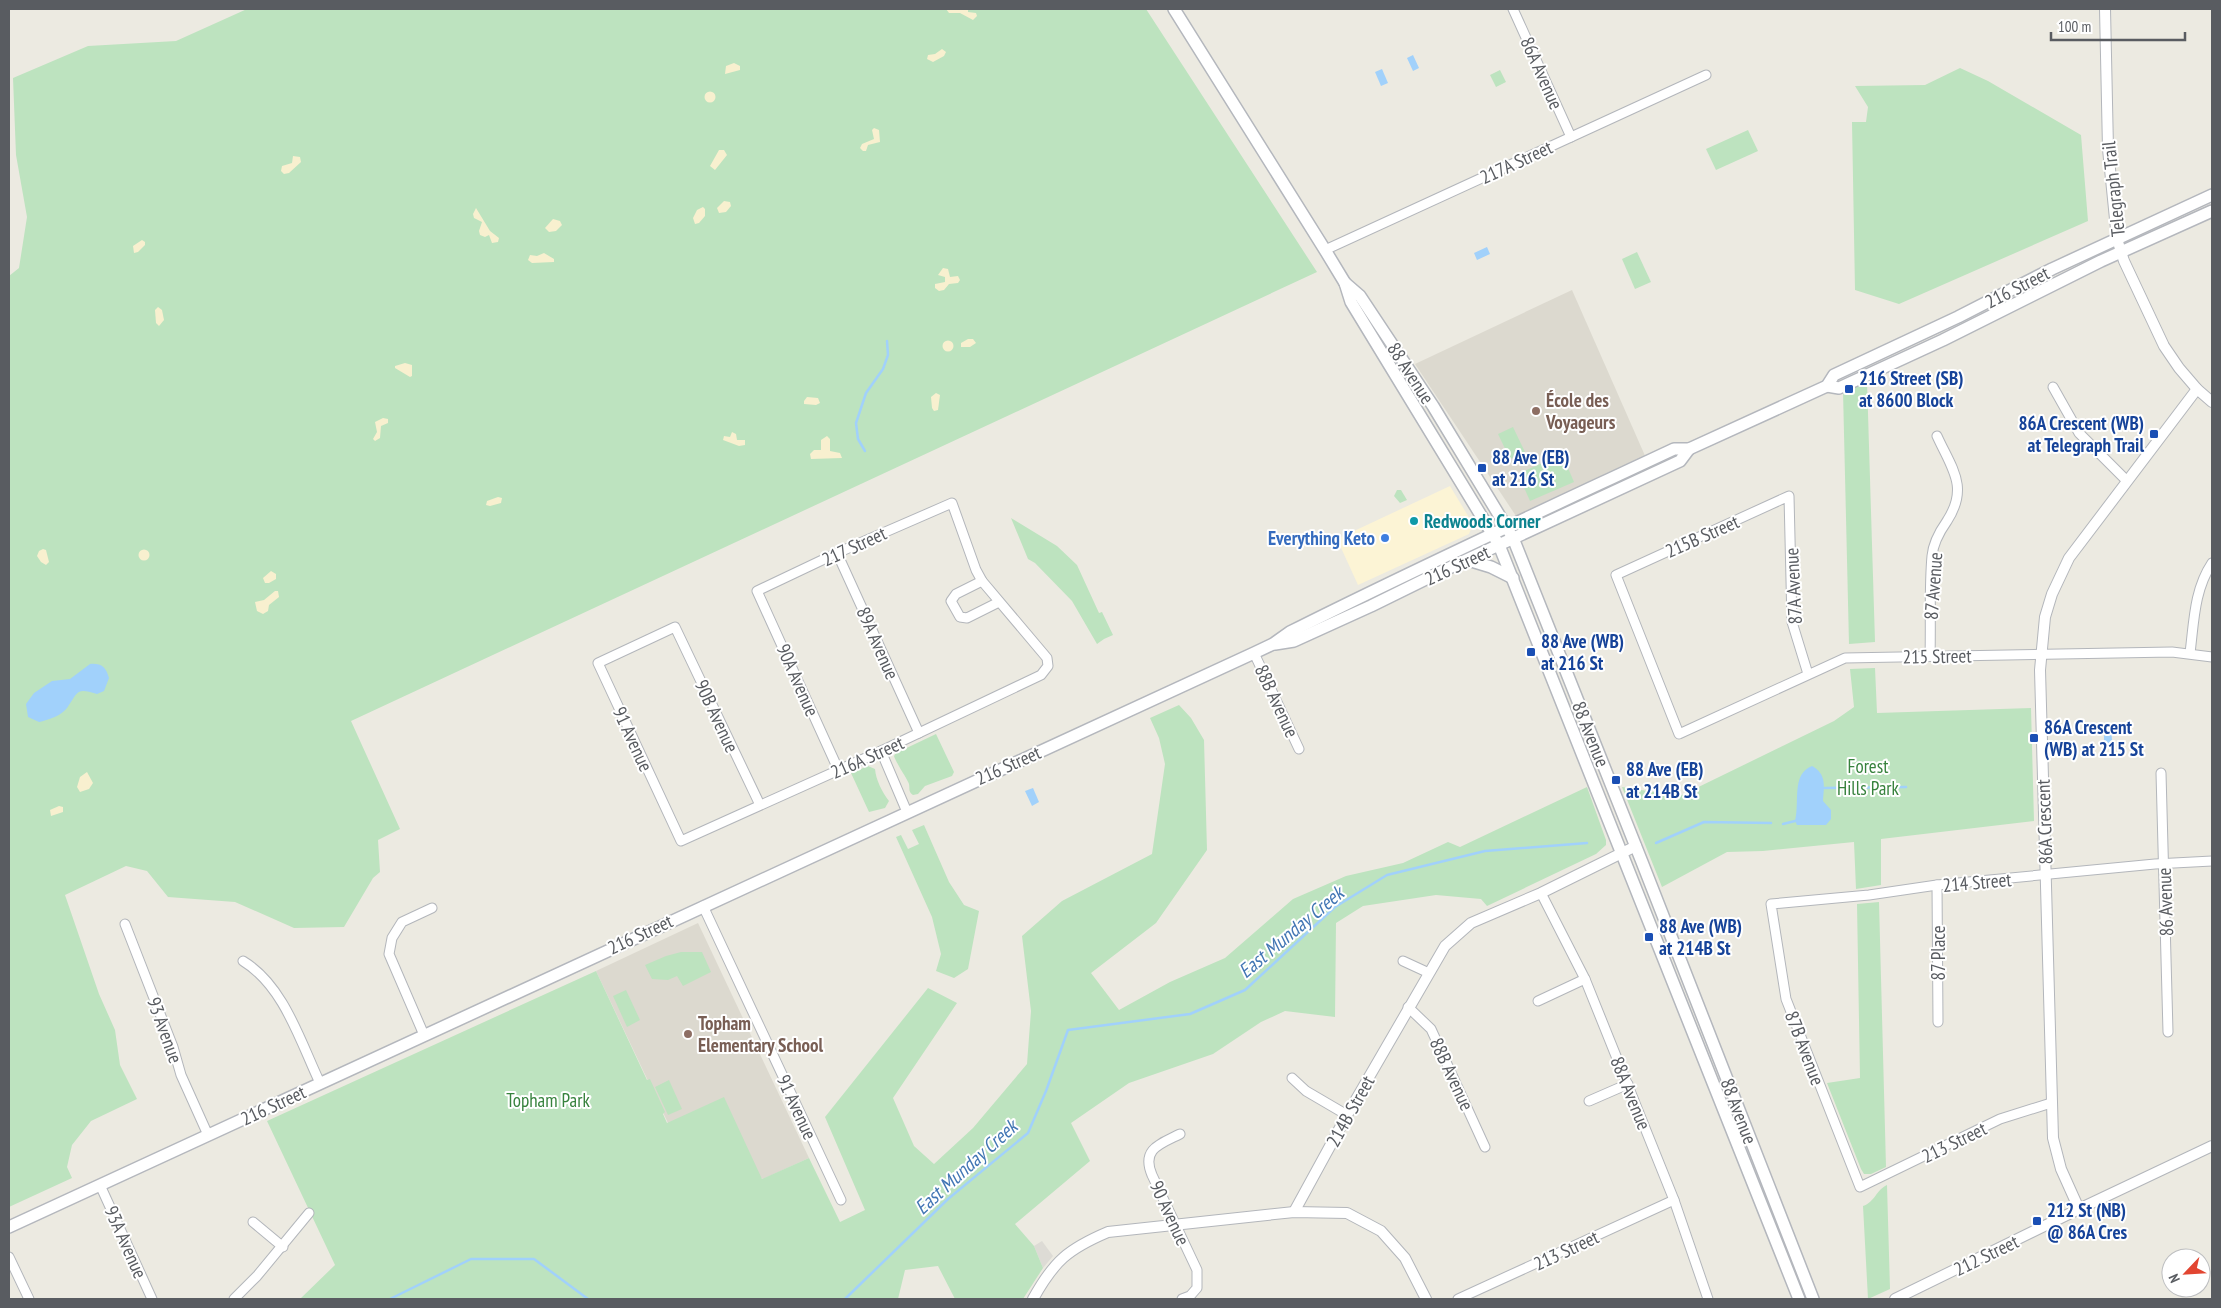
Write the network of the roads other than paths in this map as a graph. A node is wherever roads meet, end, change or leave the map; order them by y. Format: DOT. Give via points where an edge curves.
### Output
graph roads {
  1 [pos="1174,9"];
  2 [pos="1513,9"];
  3 [pos="2105,9"];
  4 [pos="1706,75"];
  5 [pos="1571,137"];
  6 [pos="2212,195"];
  7 [pos="2212,211"];
  8 [pos="2117,239"];
  9 [pos="1325,250"];
  10 [pos="2120,252"];
  11 [pos="1345,283"];
  12 [pos="1828,386"];
  13 [pos="2053,387"];
  14 [pos="2197,389"];
  15 [pos="2212,402"];
  16 [pos="1937,436"];
  17 [pos="1689,450"];
  18 [pos="2127,481"];
  19 [pos="1789,496"];
  20 [pos="1506,526"];
  21 [pos="1493,532"];
  22 [pos="1513,538"];
  23 [pos="1499,545"];
  24 [pos="838,553"];
  25 [pos="1468,560"];
  26 [pos="2212,564"];
  27 [pos="1513,578"];
  28 [pos="982,581"];
  29 [pos="758,591"];
  30 [pos="999,602"];
  31 [pos="1273,644"];
  32 [pos="1254,653"];
  33 [pos="2190,653"];
  34 [pos="2040,655"];
  35 [pos="1930,656"];
  36 [pos="2212,657"];
  37 [pos="598,663"];
  38 [pos="1808,674"];
  39 [pos="919,733"];
  40 [pos="1679,734"];
  41 [pos="1299,749"];
  42 [pos="881,751"];
  43 [pos="838,769"];
  44 [pos="2160,772"];
  45 [pos="760,805"];
  46 [pos="907,812"];
  47 [pos="681,841"];
  48 [pos="1636,846"];
  49 [pos="1622,852"];
  50 [pos="2212,861"];
  51 [pos="2164,863"];
  52 [pos="2045,875"];
  53 [pos="1937,885"];
  54 [pos="1541,892"];
  55 [pos="1771,904"];
  56 [pos="703,906"];
  57 [pos="432,908"];
  58 [pos="125,924"];
  59 [pos="242,961"];
  60 [pos="1403,961"];
  61 [pos="1429,973"];
  62 [pos="1585,979"];
  63 [pos="1538,1001"];
  64 [pos="1408,1007"];
  65 [pos="1938,1022"];
  66 [pos="2168,1032"];
  67 [pos="424,1035"];
  68 [pos="1292,1078"];
  69 [pos="320,1083"];
  70 [pos="1628,1084"];
  71 [pos="1589,1101"];
  72 [pos="2051,1103"];
  73 [pos="1347,1115"];
  74 [pos="1180,1134"];
  75 [pos="208,1135"];
  76 [pos="2212,1146"];
  77 [pos="1485,1147"];
  78 [pos="100,1185"];
  79 [pos="1860,1187"];
  80 [pos="840,1200"];
  81 [pos="1674,1200"];
  82 [pos="2079,1209"];
  83 [pos="1294,1212"];
  84 [pos="309,1213"];
  85 [pos="253,1222"];
  86 [pos="1175,1224"];
  87 [pos="9,1227"];
  88 [pos="283,1247"];
  89 [pos="9,1257"];
  90 [pos="29,1299"];
  91 [pos="152,1299"];
  92 [pos="234,1299"];
  93 [pos="1033,1299"];
  94 [pos="1182,1299"];
  95 [pos="1426,1299"];
  96 [pos="1458,1299"];
  97 [pos="1708,1299"];
  98 [pos="1799,1299"];
  99 [pos="1813,1299"];
  100 [pos="1895,1299"];
  1 -- 9 [label="main road, 88 Avenue"];
  2 -- 5 [label="street, 86A Avenue"];
  3 -- 8 [label="street, Telegraph Trail" via="2108,149"];
  4 -- 5 [label="street, 217A Street"];
  5 -- 9 [label="street, 217A Street"];
  6 -- 8 [label="main road, 216 Street"];
  7 -- 10 [label="main road, 216 Street"];
  8 -- 10 [label="street, Telegraph Trail"];
  8 -- 12 [label="main road, 216 Street" via="1834,375"];
  9 -- 11 [label="main road, 88 Avenue"];
  10 -- 12 [label="main road, 216 Street" via="1839,388"];
  10 -- 14 [label="street, Telegraph Trail" via="2164,346"];
  11 -- 20 [label="main road, 88 Avenue" via="1360,296 1433,406"];
  11 -- 21 [label="main road, 88 Avenue" via="1351,302"];
  12 -- 17 [label="main road, 216 Street"];
  13 -- 18 [label="street" via="2079,434"];
  14 -- 15 [label="street, Telegraph Trail"];
  14 -- 18 [label="street, 86A Crescent"];
  16 -- 35 [label="street, 87 Avenue" via="1956,476 1958,493 1954,509 1932,554"];
  17 -- 20 [label="main road, 216 Street" via="1674,449"];
  17 -- 22 [label="main road, 216 Street" via="1680,462"];
  18 -- 34 [label="street, 86A Crescent" via="2080,541 2062,571 2045,616"];
  19 -- 38 [label="street, 87A Avenue" via="1792,622"];
  19 -- 40 [label="street, 215B Street" via="1616,575"];
  20 -- 21 [label="main road, 216 Street"];
  20 -- 22 [label="main road, 88 Avenue"];
  21 -- 23 [label="main road, 88 Avenue"];
  21 -- 31 [label="main road, 216 Street" via="1290,632"];
  22 -- 23 [label="main road, 216 Street"];
  22 -- 48 [label="main road, 88 Avenue"];
  23 -- 25 [label="main road, 216 Street"];
  23 -- 27 [label="main road, 88 Avenue"];
  24 -- 28 [label="street, 217 Street" via="952,503"];
  24 -- 29 [label="street, 217 Street"];
  24 -- 39 [label="street, 89A Avenue"];
  25 -- 27 [label="main road"];
  25 -- 31 [label="main road, 216 Street" via="1294,641"];
  26 -- 33 [label="street" via="2198,595"];
  27 -- 49 [label="main road, 88 Avenue"];
  28 -- 30 [label="street"];
  28 -- 30 [label="street" via="956,594 951,601 960,617 967,618"];
  29 -- 43 [label="street, 90A Avenue"];
  30 -- 39 [label="street, 216A Street" via="1046,658 1048,666 1041,675"];
  31 -- 32 [label="main road, 216 Street"];
  32 -- 41 [label="street, 88B Avenue"];
  32 -- 46 [label="main road, 216 Street"];
  33 -- 34 [label="street, 215 Street"];
  33 -- 36 [label="street, 215 Street"];
  34 -- 35 [label="street, 215 Street"];
  34 -- 52 [label="street, 86A Crescent"];
  35 -- 38 [label="street, 215 Street" via="1845,658"];
  37 -- 45 [label="street, 90B Avenue" via="675,627"];
  37 -- 47 [label="street, 91 Avenue"];
  38 -- 40 [label="street, 215 Street"];
  39 -- 42 [label="street, 216A Street"];
  42 -- 43 [label="street, 216A Street"];
  42 -- 46 [label="street"];
  43 -- 45 [label="street, 216A Street"];
  44 -- 51 [label="street, 86 Avenue"];
  45 -- 47 [label="street, 216A Street"];
  46 -- 56 [label="main road, 216 Street"];
  48 -- 49 [label="street, 214B Street"];
  48 -- 99 [label="main road, 88 Avenue"];
  49 -- 54 [label="street, 214B Street"];
  49 -- 98 [label="main road, 88 Avenue"];
  50 -- 51 [label="street, 214 Street"];
  51 -- 52 [label="street, 214 Street"];
  51 -- 66 [label="street, 86 Avenue"];
  52 -- 53 [label="street, 214 Street"];
  52 -- 72 [label="street, 86A Crescent"];
  53 -- 55 [label="street, 214 Street"];
  53 -- 65 [label="street, 87 Place"];
  54 -- 61 [label="street, 214B Street" via="1471,923 1446,946"];
  54 -- 62 [label="street, 88A Avenue"];
  55 -- 79 [label="street, 87B Avenue" via="1786,999"];
  56 -- 67 [label="main road, 216 Street"];
  56 -- 80 [label="street, 91 Avenue"];
  57 -- 67 [label="street" via="402,922 392,938 389,954"];
  58 -- 75 [label="street, 93 Avenue" via="184,1083"];
  59 -- 69 [label="street" via="256,969 277,994"];
  60 -- 61 [label="street"];
  61 -- 64 [label="street, 214B Street"];
  62 -- 63 [label="street"];
  62 -- 70 [label="street, 88A Avenue"];
  64 -- 73 [label="street, 214B Street"];
  64 -- 77 [label="street, 88B Avenue" via="1431,1029"];
  67 -- 69 [label="main road, 216 Street"];
  68 -- 73 [label="street" via="1306,1091"];
  69 -- 75 [label="main road, 216 Street"];
  70 -- 71 [label="street"];
  70 -- 81 [label="street, 88A Avenue"];
  72 -- 79 [label="street, 213 Street" via="2000,1119"];
  72 -- 82 [label="street, 86A Crescent" via="2053,1138 2061,1169"];
  73 -- 83 [label="street, 214B Street"];
  74 -- 86 [label="street, 90 Avenue" via="1158,1145 1148,1159"];
  75 -- 78 [label="main road, 216 Street"];
  76 -- 82 [label="street, 212 Street"];
  78 -- 87 [label="main road, 216 Street"];
  78 -- 91 [label="street, 93A Avenue"];
  81 -- 96 [label="street, 213 Street"];
  81 -- 97 [label="street, 88A Avenue"];
  82 -- 100 [label="street, 212 Street"];
  83 -- 86 [label="street"];
  83 -- 95 [label="street" via="1347,1213 1381,1231 1405,1258"];
  84 -- 88 [label="street"];
  85 -- 88 [label="street"];
  86 -- 93 [label="street" via="1108,1232 1084,1242 1063,1256"];
  86 -- 94 [label="street, 90 Avenue" via="1197,1270 1197,1288"];
  88 -- 92 [label="street"];
  89 -- 90 [label="street"];
}
